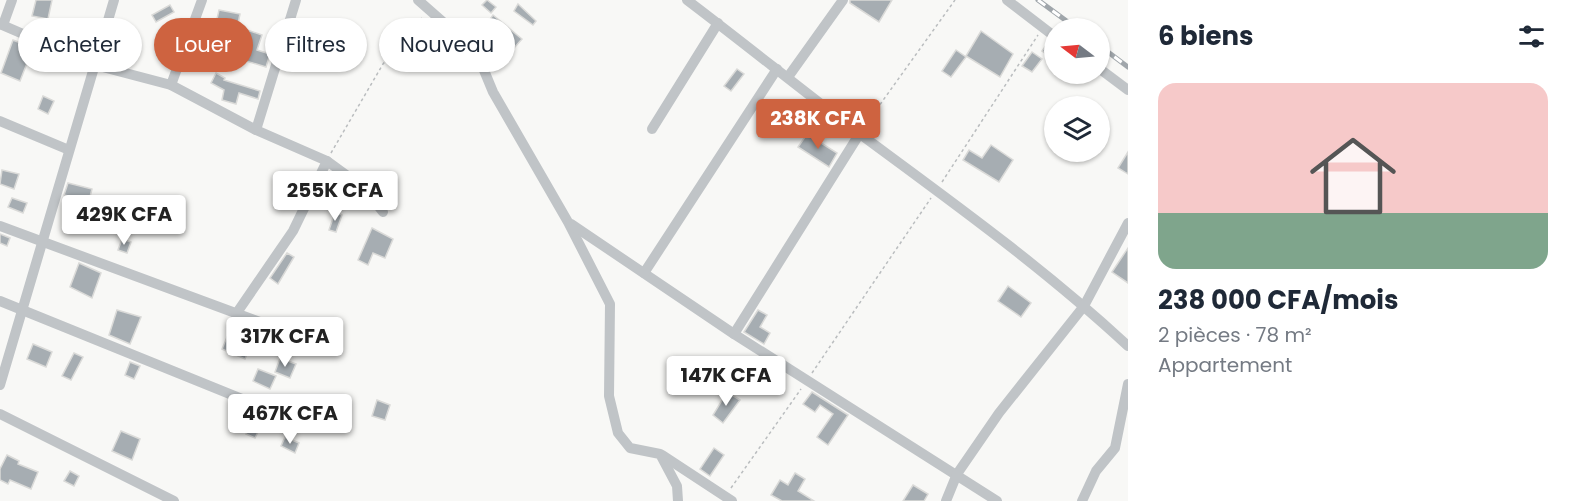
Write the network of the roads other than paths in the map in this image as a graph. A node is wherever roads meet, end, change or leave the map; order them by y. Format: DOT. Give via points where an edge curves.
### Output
graph roads {
  1 [pos="12,0"];
  2 [pos="114,0"];
  3 [pos="202,0"];
  4 [pos="296,0"];
  5 [pos="418,0"];
  6 [pos="687,0"];
  7 [pos="843,0"];
  8 [pos="1007,0"];
  9 [pos="433,4"];
  10 [pos="109,18"];
  11 [pos="718,23"];
  12 [pos="2,25"];
  13 [pos="1044,28"];
  14 [pos="18,32"];
  15 [pos="777,69"];
  16 [pos="93,72"];
  17 [pos="124,72"];
  18 [pos="1110,76"];
  19 [pos="788,77"];
  20 [pos="171,85"];
  21 [pos="1128,90"];
  22 [pos="0,121"];
  23 [pos="652,129"];
  24 [pos="256,130"];
  25 [pos="860,133"];
  26 [pos="69,150"];
  27 [pos="327,161"];
  28 [pos="383,212"];
  29 [pos="568,222"];
  30 [pos="1128,223"];
  31 [pos="0,226"];
  32 [pos="42,242"];
  33 [pos="644,273"];
  34 [pos="0,301"];
  35 [pos="1084,306"];
  36 [pos="22,310"];
  37 [pos="236,314"];
  38 [pos="734,334"];
  39 [pos="314,342"];
  40 [pos="1128,346"];
  41 [pos="1128,384"];
  42 [pos="0,385"];
  43 [pos="0,414"];
  44 [pos="279,414"];
  45 [pos="660,453"];
  46 [pos="957,474"];
  47 [pos="729,499"];
  48 [pos="174,501"];
  49 [pos="678,501"];
  50 [pos="946,501"];
  51 [pos="997,501"];
  52 [pos="1082,501"];
  1 -- 12 [label="street"];
  2 -- 10 [label="street"];
  3 -- 20 [label="street"];
  4 -- 24 [label="street"];
  5 -- 9 [label="street"];
  6 -- 11 [label="street"];
  7 -- 19 [label="street"];
  8 -- 13 [label="street"];
  9 -- 29 [label="street" via="476,51 493,92"];
  11 -- 15 [label="street"];
  11 -- 23 [label="street"];
  12 -- 14 [label="street"];
  15 -- 19 [label="street"];
  15 -- 33 [label="street"];
  16 -- 26 [label="street"];
  17 -- 20 [label="street"];
  18 -- 21 [label="street"];
  19 -- 25 [label="street"];
  20 -- 24 [label="street"];
  22 -- 26 [label="street"];
  24 -- 27 [label="street"];
  25 -- 35 [label="street"];
  25 -- 38 [label="street"];
  26 -- 32 [label="street"];
  27 -- 28 [label="street" via="364,188"];
  27 -- 37 [label="street" via="293,231"];
  29 -- 33 [label="street"];
  29 -- 45 [label="street" via="610,304 609,396 618,433 630,448"];
  30 -- 35 [label="street"];
  31 -- 32 [label="street"];
  32 -- 36 [label="street"];
  32 -- 37 [label="street"];
  33 -- 38 [label="street"];
  34 -- 36 [label="street"];
  35 -- 40 [label="street"];
  35 -- 46 [label="street" via="999,413"];
  36 -- 42 [label="street"];
  36 -- 44 [label="street"];
  37 -- 39 [label="street"];
  38 -- 46 [label="street"];
  41 -- 52 [label="street" via="1114,448 1096,471"];
  43 -- 48 [label="street"];
  45 -- 47 [label="street"];
  45 -- 49 [label="street" via="677,486"];
  46 -- 50 [label="street"];
  46 -- 51 [label="street"];
}
